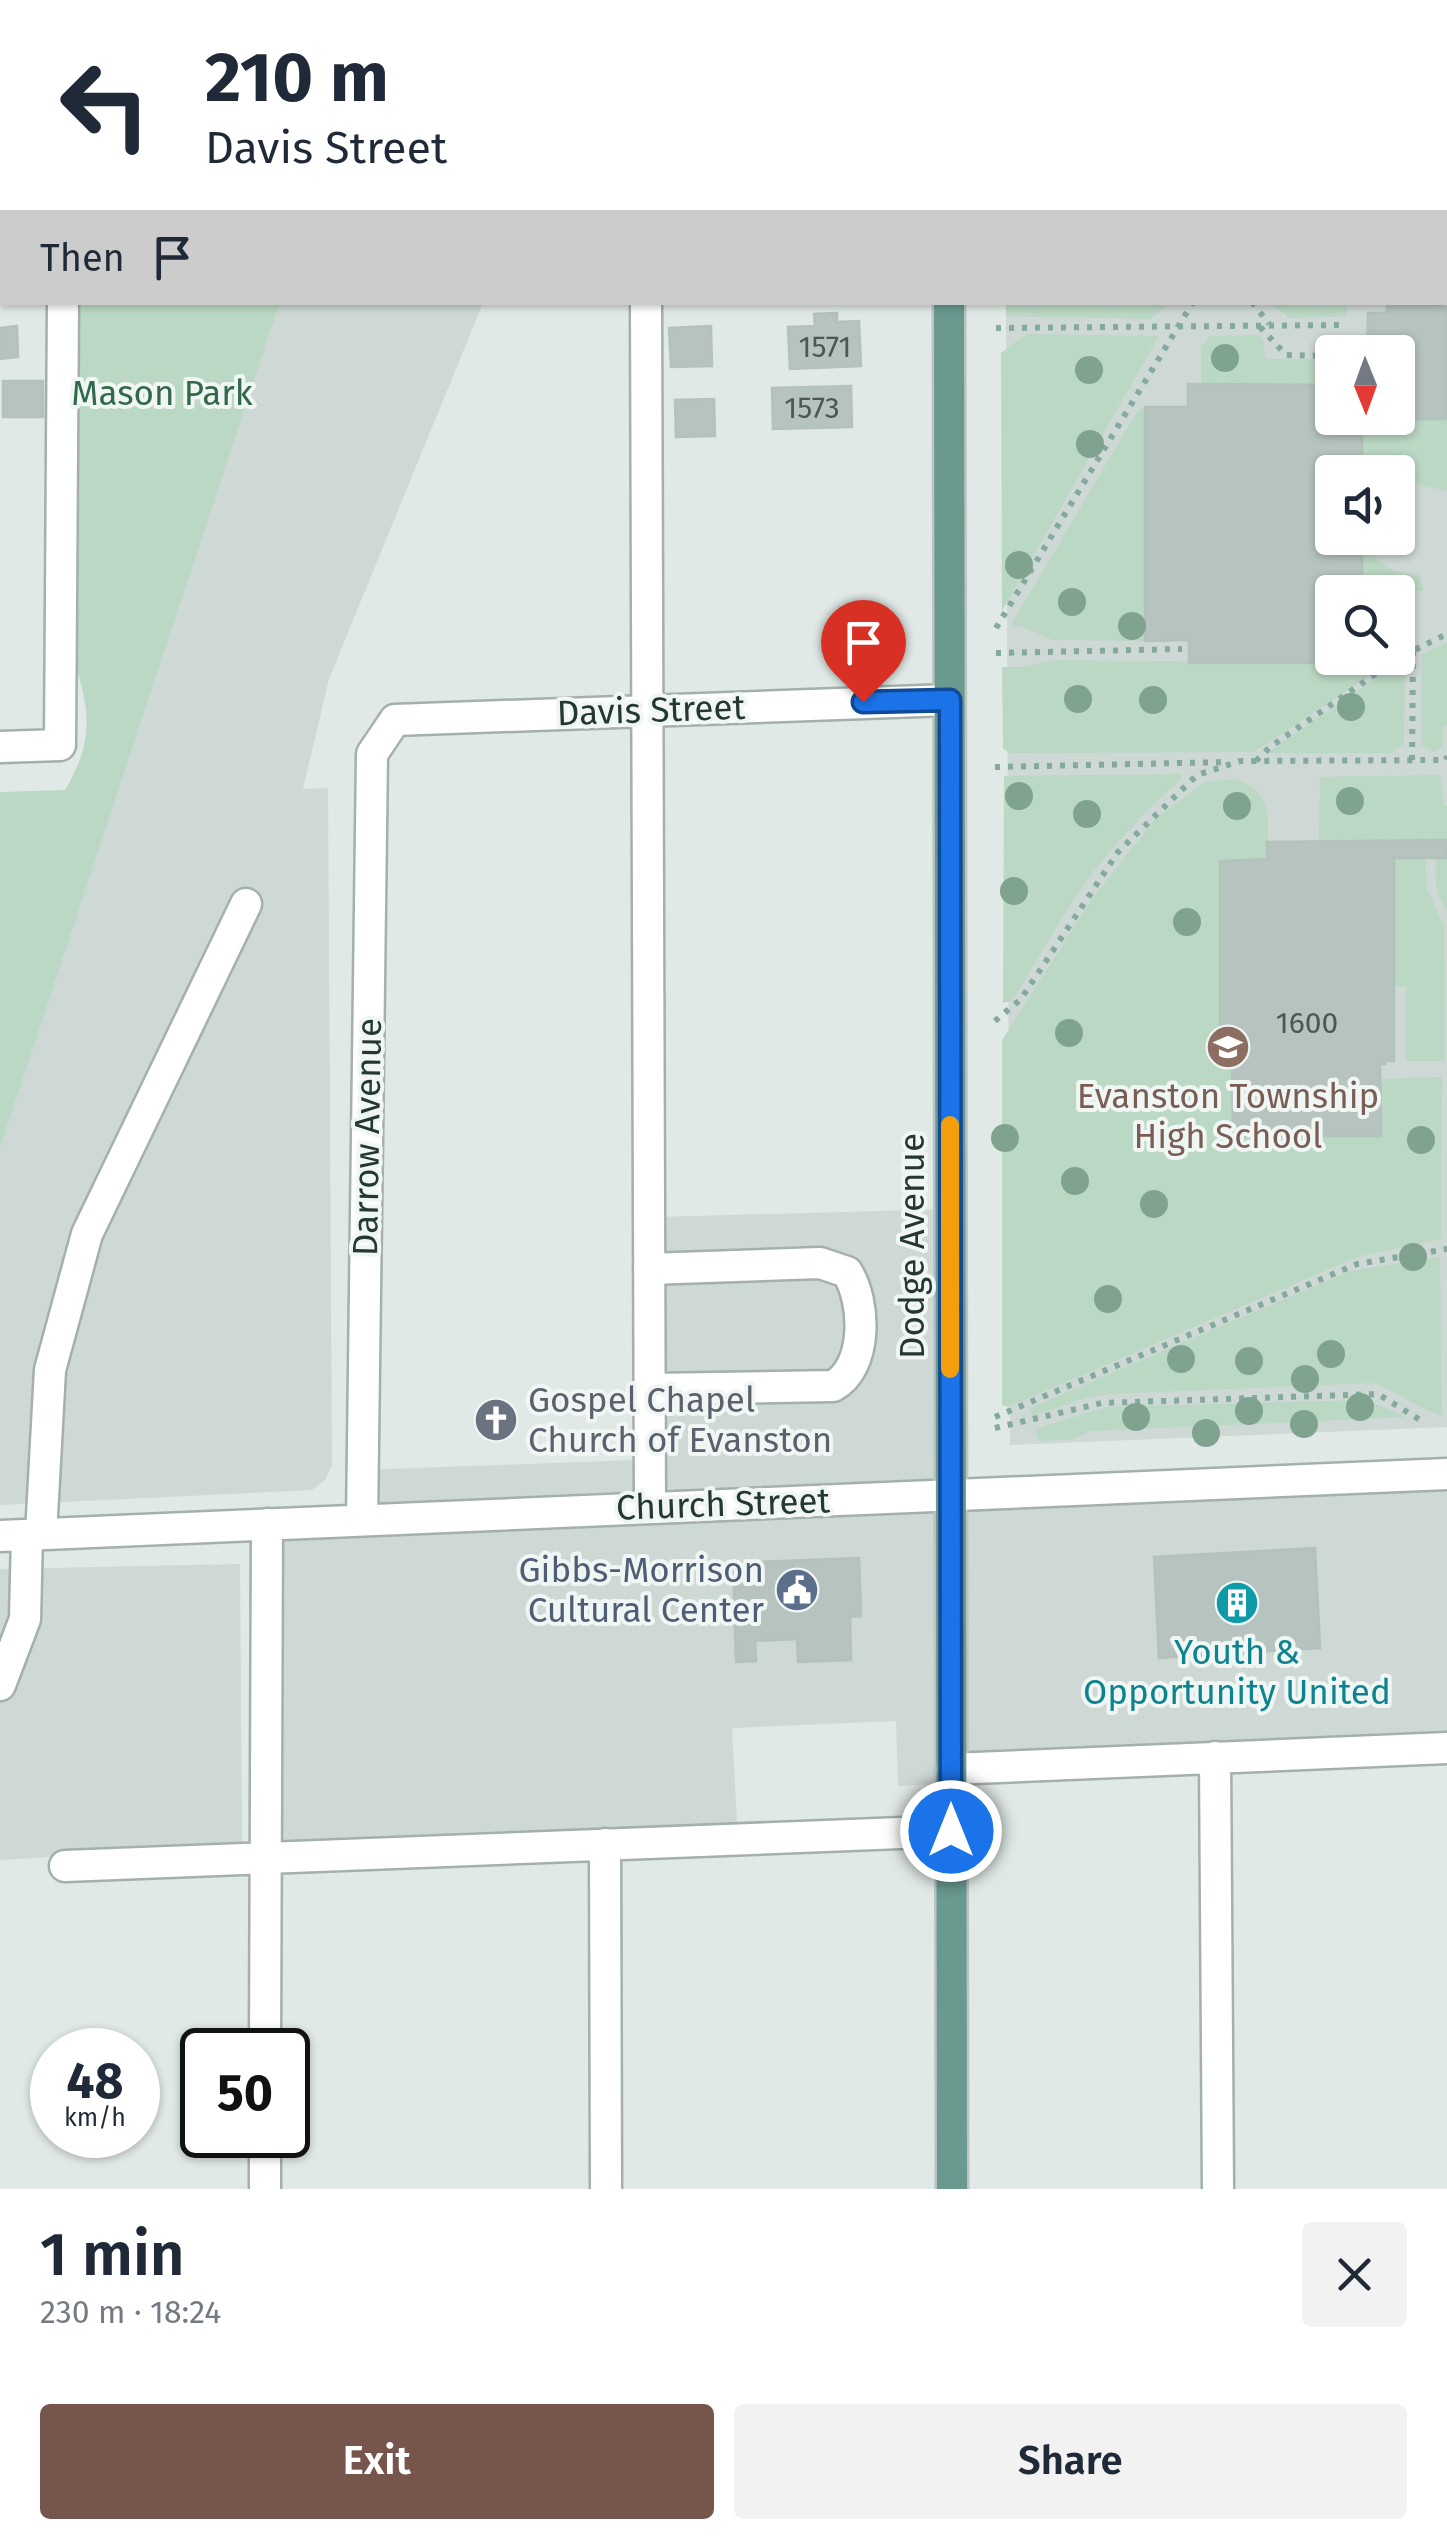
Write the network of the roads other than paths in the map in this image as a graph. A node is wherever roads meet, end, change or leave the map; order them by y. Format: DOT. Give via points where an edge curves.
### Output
graph roads {
  1 [pos="63,305"];
  2 [pos="646,305"];
  3 [pos="949,305"];
  4 [pos="950,700"];
  5 [pos="646,710"];
  6 [pos="0,747"];
  7 [pos="372,754"];
  8 [pos="246,904"];
  9 [pos="650,1269"];
  10 [pos="650,1389"];
  11 [pos="1447,1474"];
  12 [pos="950,1494"];
  13 [pos="650,1508"];
  14 [pos="362,1520"];
  15 [pos="266,1524"];
  16 [pos="23,1535"];
  17 [pos="0,1685"];
  18 [pos="1447,1748"];
  19 [pos="1215,1758"];
  20 [pos="951,1768"];
  21 [pos="951,1831"];
  22 [pos="605,1844"];
  23 [pos="266,1858"];
  24 [pos="65,1866"];
  25 [pos="265,2028"];
  26 [pos="265,2158"];
  27 [pos="265,2189"];
  28 [pos="606,2189"];
  29 [pos="952,2189"];
  30 [pos="1218,2189"];
  1 -- 6 [label="street" via="60,745"];
  2 -- 5 [label="street"];
  3 -- 4 [label="main road, Dodge Avenue"];
  4 -- 5 [label="street, Davis Street"];
  4 -- 12 [label="main road, Dodge Avenue"];
  5 -- 7 [label="street, Davis Street" via="395,720"];
  5 -- 9 [label="street"];
  7 -- 14 [label="street, Darrow Avenue"];
  8 -- 16 [label="street" via="86,1234 50,1370"];
  9 -- 10 [label="street"];
  9 -- 10 [label="street" via="820,1263 848,1272 855,1284 860,1335 852,1369 834,1386"];
  10 -- 13 [label="street"];
  11 -- 12 [label="street, Church Street"];
  12 -- 13 [label="street, Church Street"];
  12 -- 20 [label="main road, Dodge Avenue"];
  13 -- 14 [label="street, Church Street"];
  14 -- 15 [label="street, Church Street"];
  15 -- 16 [label="street, Church Street"];
  15 -- 23 [label="street"];
  16 -- 17 [label="street" via="25,1618"];
  18 -- 19 [label="street"];
  19 -- 20 [label="street"];
  19 -- 30 [label="street"];
  20 -- 21 [label="main road, Dodge Avenue"];
  21 -- 22 [label="street"];
  21 -- 29 [label="main road, Dodge Avenue"];
  22 -- 23 [label="street"];
  22 -- 28 [label="street"];
  23 -- 24 [label="street"];
  23 -- 25 [label="street"];
  26 -- 27 [label="street"];
}
